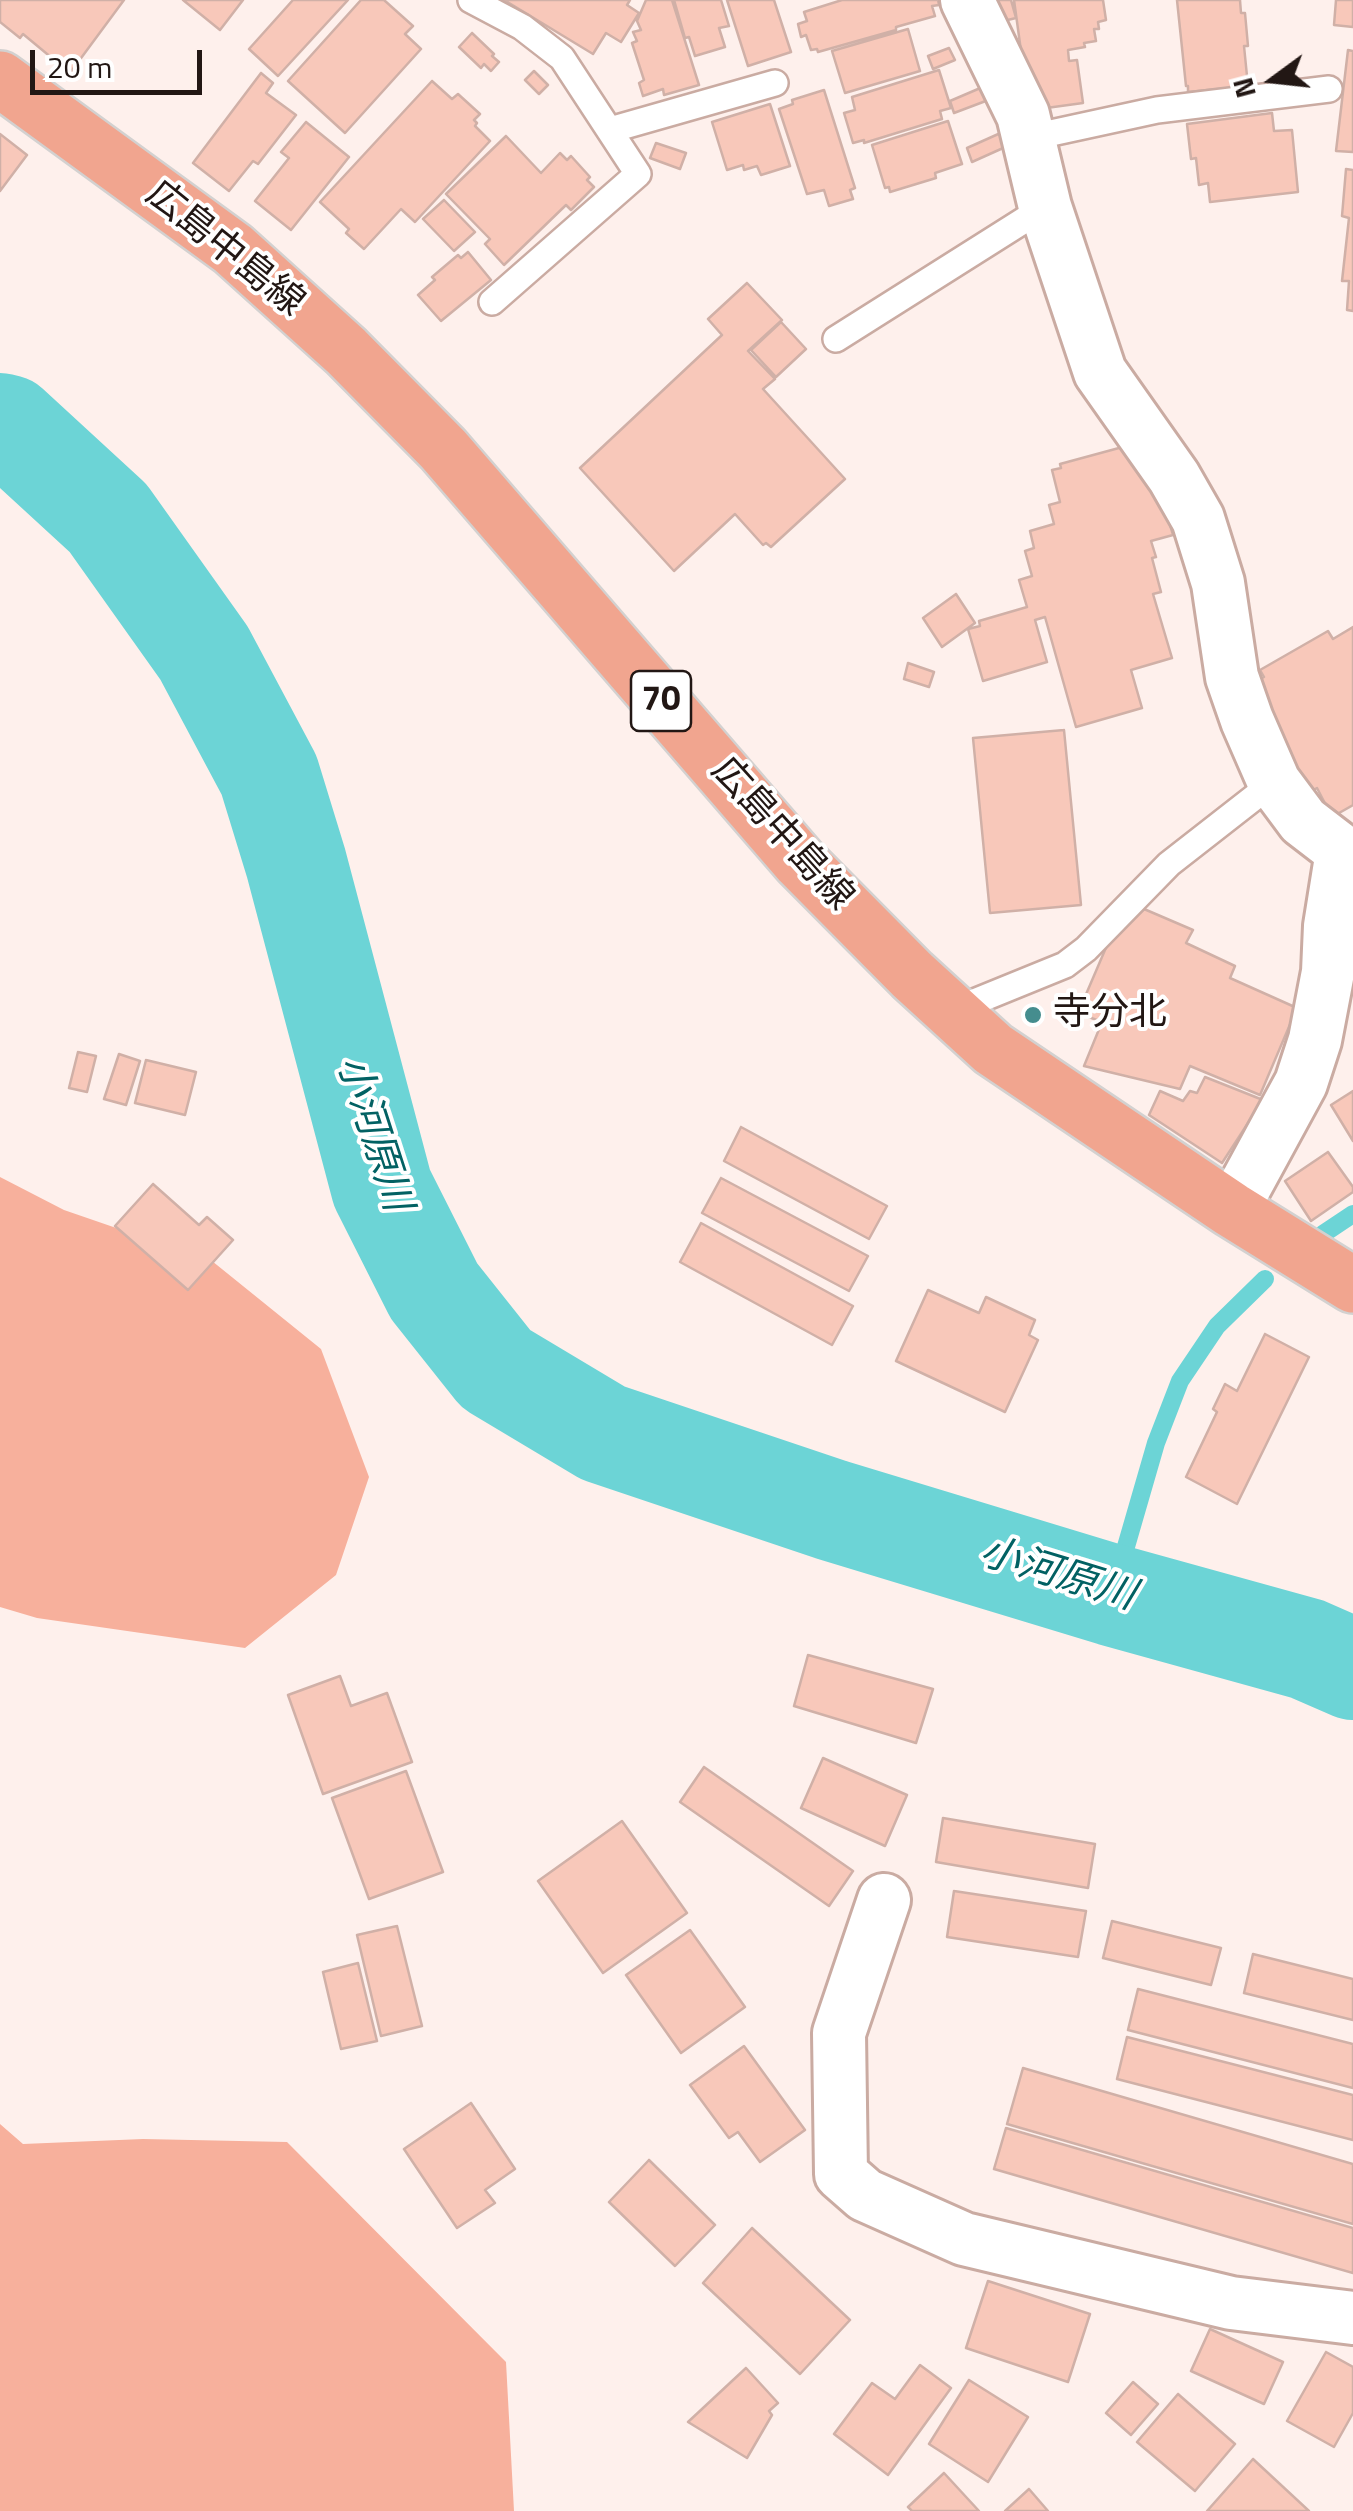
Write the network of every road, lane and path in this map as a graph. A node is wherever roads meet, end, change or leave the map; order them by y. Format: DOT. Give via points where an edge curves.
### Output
graph roads {
  1 [pos="471,0"];
  2 [pos="967,0"];
  3 [pos="0,79"];
  4 [pos="775,83"];
  5 [pos="1330,89"];
  6 [pos="610,130"];
  7 [pos="1028,138"];
  8 [pos="1045,206"];
  9 [pos="492,302"];
  10 [pos="836,339"];
  11 [pos="1274,782"];
  12 [pos="1348,848"];
  13 [pos="952,1011"];
  14 [pos="1232,1210"];
  15 [pos="1353,1285"];
  16 [pos="884,1900"];
  17 [pos="1353,2318"];
  1 -- 6 [label="lane" via="562,58"];
  2 -- 7 [label="street"];
  3 -- 13 [label="main road, 広島中島線 / 70" via="233,250 346,351 443,449 800,862"];
  4 -- 6 [label="lane"];
  5 -- 7 [label="lane" via="1158,110"];
  6 -- 9 [label="lane" via="638,174"];
  7 -- 8 [label="street"];
  8 -- 10 [label="lane"];
  8 -- 11 [label="street" via="1100,372 1198,520 1218,583 1232,677"];
  11 -- 12 [label="street" via="1302,821"];
  11 -- 13 [label="lane" via="1169,864 1065,964"];
  12 -- 14 [label="street" via="1315,1040 1301,1083"];
  13 -- 14 [label="main road, 広島中島線 / 70" via="993,1049"];
  14 -- 15 [label="main road, 広島中島線 / 70"];
  16 -- 17 [label="street" via="839,2034 841,2174 865,2195 964,2240 1231,2303"];
}
